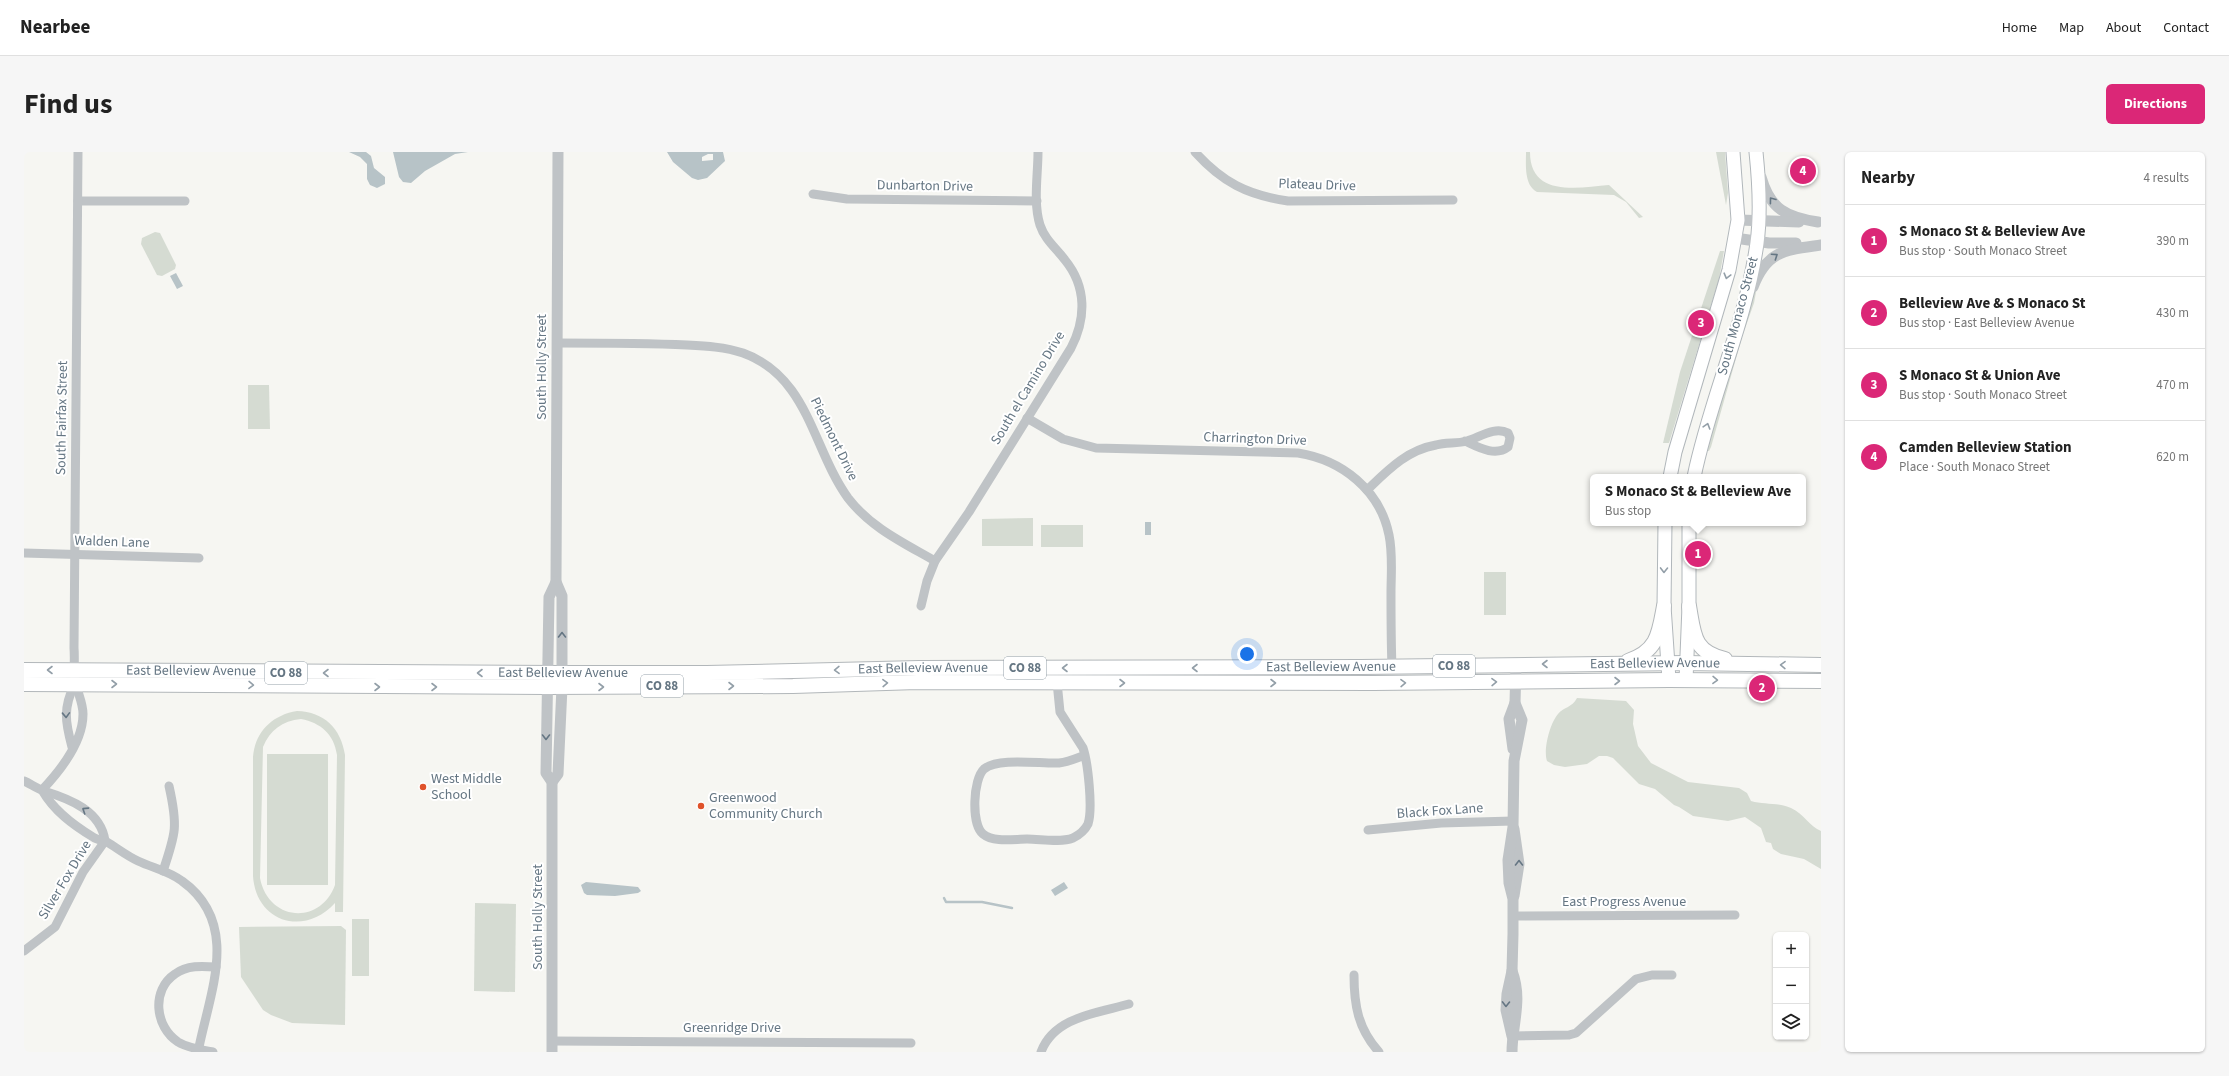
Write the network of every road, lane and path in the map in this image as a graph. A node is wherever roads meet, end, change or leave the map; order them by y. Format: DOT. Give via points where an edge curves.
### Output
graph roads {
  1 [pos="78,152"];
  2 [pos="558,152"];
  3 [pos="1038,152"];
  4 [pos="1194,152"];
  5 [pos="1733,152"];
  6 [pos="1757,158"];
  7 [pos="814,194"];
  8 [pos="1452,200"];
  9 [pos="78,201"];
  10 [pos="185,201"];
  11 [pos="1036,201"];
  12 [pos="1738,220"];
  13 [pos="1758,221"];
  14 [pos="1819,222"];
  15 [pos="1735,238"];
  16 [pos="1757,241"];
  17 [pos="1821,242"];
  18 [pos="1821,245"];
  19 [pos="1741,313"];
  20 [pos="557,343"];
  21 [pos="1027,418"];
  22 [pos="1465,442"];
  23 [pos="1671,474"];
  24 [pos="1695,474"];
  25 [pos="1367,490"];
  26 [pos="1665,526"];
  27 [pos="1689,526"];
  28 [pos="24,553"];
  29 [pos="75,554"];
  30 [pos="200,558"];
  31 [pos="935,561"];
  32 [pos="556,582"];
  33 [pos="921,606"];
  34 [pos="1664,606"];
  35 [pos="1689,606"];
  36 [pos="1685,663"];
  37 [pos="1620,664"];
  38 [pos="1669,664"];
  39 [pos="1745,664"];
  40 [pos="1516,665"];
  41 [pos="1821,665"];
  42 [pos="1392,667"];
  43 [pos="24,670"];
  44 [pos="547,673"];
  45 [pos="75,676"];
  46 [pos="562,680"];
  47 [pos="1669,680"];
  48 [pos="1686,680"];
  49 [pos="1821,680"];
  50 [pos="1057,682"];
  51 [pos="1516,682"];
  52 [pos="24,684"];
  53 [pos="546,687"];
  54 [pos="72,747"];
  55 [pos="1085,755"];
  56 [pos="24,781"];
  57 [pos="552,782"];
  58 [pos="169,786"];
  59 [pos="42,790"];
  60 [pos="1513,824"];
  61 [pos="1368,830"];
  62 [pos="105,841"];
  63 [pos="163,871"];
  64 [pos="1734,915"];
  65 [pos="1513,916"];
  66 [pos="24,951"];
  67 [pos="216,967"];
  68 [pos="1354,975"];
  69 [pos="1672,975"];
  70 [pos="1129,1004"];
  71 [pos="1512,1036"];
  72 [pos="911,1043"];
  73 [pos="552,1047"];
  74 [pos="199,1051"];
  75 [pos="213,1052"];
  76 [pos="1041,1052"];
  77 [pos="1379,1052"];
  78 [pos="1512,1052"];
  1 -- 9 [label="street, South Fairfax Street"];
  2 -- 20 [label="street, South Holly Street"];
  3 -- 11 [label="street, South el Camino Drive"];
  4 -- 8 [label="street, Plateau Drive" via="1230,183 1267,198 1295,201"];
  5 -- 12 [label="main road, South Monaco Street"];
  6 -- 13 [label="main road, South Monaco Street"];
  14 -- 6 [label="street, one-way" via="1795,218 1778,209 1767,193"];
  7 -- 11 [label="street, Dunbarton Drive" via="847,199"];
  9 -- 10 [label="street"];
  9 -- 29 [label="street, South Fairfax Street"];
  11 -- 21 [label="street, South el Camino Drive" via="1043,231 1077,279 1081,293 1082,317 1071,348"];
  12 -- 13 [label="street"];
  12 -- 15 [label="main road, South Monaco Street"];
  13 -- 14 [label="street"];
  13 -- 16 [label="main road, South Monaco Street"];
  15 -- 16 [label="street"];
  15 -- 23 [label="main road, South Monaco Street, one-way" via="1725,284"];
  16 -- 17 [label="street"];
  16 -- 19 [label="main road, South Monaco Street"];
  19 -- 18 [label="street, one-way" via="1758,274 1774,256 1789,249"];
  24 -- 19 [label="main road, South Monaco Street, one-way" via="1700,447"];
  20 -- 31 [label="street, Piedmont Drive" via="721,347 761,361 782,377 801,401 830,469 860,511 878,528"];
  20 -- 32 [label="street, South Holly Street"];
  21 -- 25 [label="street, Charrington Drive" via="1063,439 1096,448 1312,455 1342,468"];
  21 -- 31 [label="street, South el Camino Drive" via="969,512"];
  22 -- 25 [label="street" via="1436,444 1412,453 1401,459"];
  25 -- 42 [label="street, Charrington Drive" via="1381,510 1389,536"];
  26 -- 34 [label="main road, one-way"];
  27 -- 35 [label="main road"];
  28 -- 29 [label="street, Walden Lane"];
  29 -- 30 [label="street, Walden Lane"];
  29 -- 45 [label="street, South Fairfax Street"];
  31 -- 33 [label="street, South el Camino Drive"];
  32 -- 44 [label="street, South Holly Street" via="549,597"];
  46 -- 32 [label="street, South Holly Street, one-way" via="562,596"];
  34 -- 37 [label="main road" via="1659,633 1652,647 1641,656"];
  34 -- 38 [label="main road"];
  35 -- 36 [label="main road"];
  35 -- 39 [label="main road" via="1694,633 1700,647 1714,657"];
  36 -- 38 [label="main road, East Belleview Avenue / CO 88"];
  36 -- 39 [label="main road, East Belleview Avenue / CO 88"];
  36 -- 48 [label="main road"];
  37 -- 38 [label="main road, East Belleview Avenue / CO 88"];
  37 -- 40 [label="main road, East Belleview Avenue / CO 88, one-way"];
  38 -- 47 [label="main road"];
  41 -- 39 [label="main road, East Belleview Avenue / CO 88, one-way"];
  40 -- 42 [label="main road, East Belleview Avenue / CO 88"];
  40 -- 51 [label="street"];
  42 -- 46 [label="main road, East Belleview Avenue / CO 88, one-way" via="919,668 707,672"];
  45 -- 43 [label="main road, East Belleview Avenue / CO 88, one-way"];
  44 -- 45 [label="main road, East Belleview Avenue / CO 88, one-way"];
  44 -- 46 [label="main road, East Belleview Avenue / CO 88"];
  44 -- 53 [label="street, South Holly Street"];
  45 -- 52 [label="main road, East Belleview Avenue / CO 88"];
  45 -- 53 [label="main road, East Belleview Avenue / CO 88, one-way"];
  45 -- 54 [label="street, one-way" via="66,706"];
  45 -- 54 [label="street" via="83,719 79,735"];
  46 -- 50 [label="main road, East Belleview Avenue / CO 88, one-way" via="793,686 917,682"];
  46 -- 53 [label="main road, East Belleview Avenue / CO 88"];
  46 -- 57 [label="street, South Holly Street" via="558,774"];
  47 -- 48 [label="main road, East Belleview Avenue / CO 88"];
  51 -- 47 [label="main road, East Belleview Avenue / CO 88, one-way"];
  48 -- 49 [label="main road, East Belleview Avenue / CO 88, one-way"];
  50 -- 51 [label="main road, East Belleview Avenue / CO 88, one-way"];
  50 -- 55 [label="street" via="1060,712"];
  51 -- 60 [label="street" via="1515,703 1522,720 1514,761"];
  53 -- 57 [label="street, South Holly Street, one-way" via="546,774"];
  54 -- 59 [label="street" via="62,769"];
  55 -- 55 [label="street" via="1089,776 1089,821 1078,835 1064,840 995,839 982,834 976,822 976,783 984,769 998,763 1059,763"];
  56 -- 59 [label="street"];
  57 -- 73 [label="street, South Holly Street"];
  58 -- 63 [label="street" via="176,825"];
  59 -- 62 [label="street" via="48,801 62,815 93,838"];
  62 -- 59 [label="street, one-way" via="102,826 93,815 60,795"];
  60 -- 61 [label="street, Black Fox Lane" via="1441,823"];
  60 -- 65 [label="street" via="1519,864"];
  62 -- 63 [label="street, Silver Fox Drive" via="137,860"];
  62 -- 66 [label="street, Silver Fox Drive" via="83,872 55,927"];
  63 -- 67 [label="street, Silver Fox Drive" via="182,880 208,910 217,934"];
  64 -- 65 [label="street, East Progress Avenue"];
  65 -- 71 [label="street" via="1512,971 1517,983 1518,1006"];
  67 -- 74 [label="street, Silver Fox Drive"];
  67 -- 74 [label="street" via="194,966 175,974 164,986 159,1001 162,1025 171,1036"];
  68 -- 77 [label="street" via="1354,998 1358,1019"];
  69 -- 71 [label="street" via="1643,976 1629,983 1576,1033"];
  70 -- 76 [label="street" via="1065,1023 1052,1033"];
  71 -- 78 [label="street"];
  72 -- 73 [label="street, Greenridge Drive"];
  74 -- 75 [label="street"];
}
